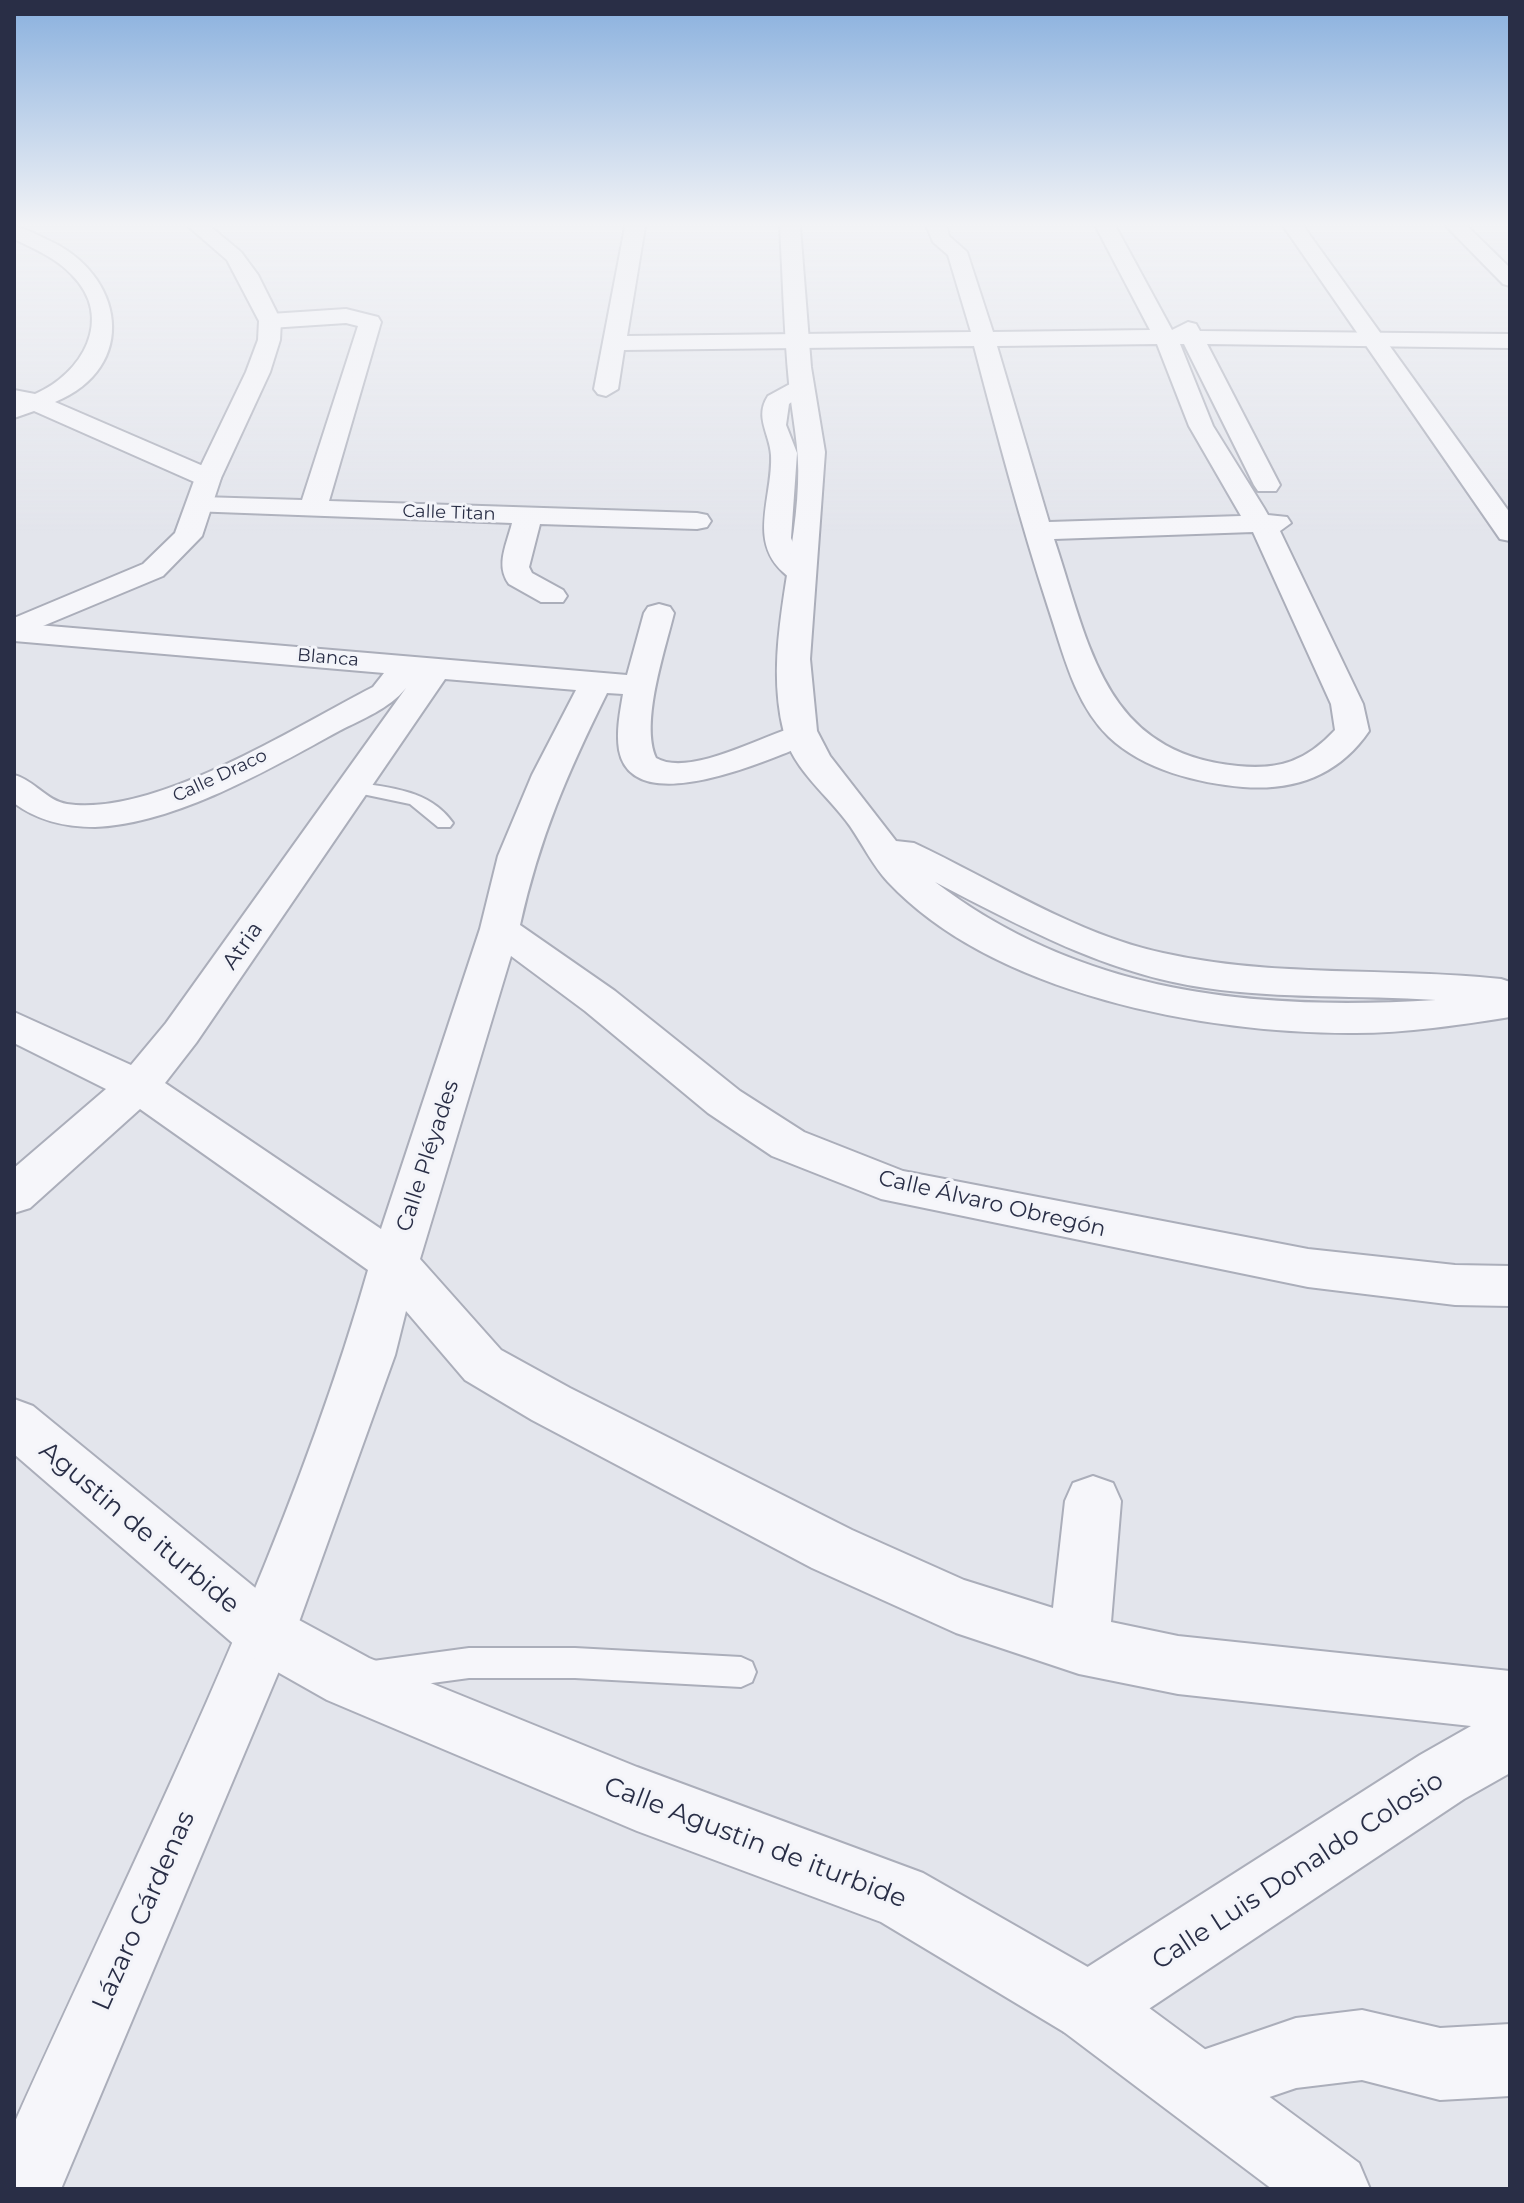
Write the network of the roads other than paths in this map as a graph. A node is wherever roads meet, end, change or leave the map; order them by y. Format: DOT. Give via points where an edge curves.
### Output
graph roads {
  1 [pos="104,330"];
  2 [pos="270,330"];
  3 [pos="368,330"];
  4 [pos="616,330"];
  5 [pos="798,330"];
  6 [pos="982,330"];
  7 [pos="1160,330"];
  8 [pos="1188,330"];
  9 [pos="1370,330"];
  10 [pos="1164,337"];
  11 [pos="1193,337"];
  12 [pos="984,338"];
  13 [pos="799,339"];
  14 [pos="1506,339"];
  15 [pos="1377,340"];
  16 [pos="613,343"];
  17 [pos="606,389"];
  18 [pos="14,393"];
  19 [pos="26,407"];
  20 [pos="204,492"];
  21 [pos="313,508"];
  22 [pos="528,515"];
  23 [pos="697,521"];
  24 [pos="1270,529"];
  25 [pos="1036,531"];
  26 [pos="1510,533"];
  27 [pos="552,596"];
  28 [pos="659,613"];
  29 [pos="14,630"];
  30 [pos="423,666"];
  31 [pos="596,682"];
  32 [pos="641,686"];
  33 [pos="801,735"];
  34 [pos="14,786"];
  35 [pos="354,787"];
  36 [pos="444,823"];
  37 [pos="500,929"];
  38 [pos="1506,996"];
  39 [pos="14,1026"];
  40 [pos="138,1086"];
  41 [pos="14,1195"];
  42 [pos="394,1263"];
  43 [pos="1510,1286"];
  44 [pos="14,1422"];
  45 [pos="1093,1501"];
  46 [pos="265,1633"];
  47 [pos="1079,1645"];
  48 [pos="741,1672"];
  49 [pos="348,1679"];
  50 [pos="1510,1701"];
  51 [pos="1510,1739"];
  52 [pos="1089,2007"];
  53 [pos="1510,2060"];
  54 [pos="1196,2086"];
  55 [pos="20,2187"];
  56 [pos="1333,2189"];
  1 -- 19 [label="street" via="95,358 64,389"];
  2 -- 20 [label="street" via="258,372"];
  3 -- 21 [label="street"];
  4 -- 16 [label="street"];
  5 -- 13 [label="street"];
  6 -- 12 [label="street"];
  7 -- 10 [label="street"];
  8 -- 11 [label="street"];
  9 -- 15 [label="street"];
  10 -- 11 [label="street"];
  10 -- 12 [label="street"];
  10 -- 24 [label="street" via="1201,426"];
  11 -- 15 [label="street"];
  11 -- 24 [label="street" via="1278,506"];
  12 -- 13 [label="street"];
  12 -- 25 [label="street"];
  13 -- 16 [label="street"];
  13 -- 33 [label="street" via="812,451 792,639"];
  14 -- 15 [label="street"];
  15 -- 26 [label="street"];
  16 -- 17 [label="street"];
  18 -- 19 [label="street, Calle Titan"];
  19 -- 20 [label="street, Calle Titan"];
  20 -- 21 [label="street, Calle Titan"];
  20 -- 29 [label="street" via="188,536 153,570"];
  21 -- 22 [label="street, Calle Titan"];
  22 -- 23 [label="street, Calle Titan"];
  22 -- 27 [label="street" via="515,567 519,578"];
  24 -- 25 [label="street"];
  24 -- 25 [label="street" via="1342,692 1352,731 1331,757 1306,773 1261,779 1192,766 1153,751 1120,729 1086,675"];
  28 -- 32 [label="street"];
  29 -- 30 [label="street, Blanca"];
  30 -- 31 [label="street, Blanca"];
  30 -- 34 [label="street, Calle Draco" via="384,694 174,799 106,813 62,814"];
  30 -- 35 [label="street, Atria"];
  31 -- 32 [label="street, Blanca"];
  31 -- 37 [label="street, Calle Pléyades" via="549,775 517,856"];
  32 -- 33 [label="street" via="636,751 642,764 656,772 687,773 723,764"];
  33 -- 38 [label="street" via="901,875 962,923 1033,962 1109,989 1192,1006 1283,1016 1453,1015"];
  35 -- 36 [label="lane" via="421,801"];
  35 -- 40 [label="street, Atria"];
  37 -- 42 [label="street, Calle Pléyades"];
  37 -- 43 [label="street, Calle Álvaro Obregón" via="600,1001 724,1102 788,1144 897,1187 1308,1268"];
  39 -- 40 [label="street"];
  40 -- 41 [label="street, Atria"];
  40 -- 42 [label="street"];
  42 -- 46 [label="street, Calle Pléyades" via="369,1355"];
  42 -- 47 [label="street" via="483,1365 551,1404 859,1561 956,1605"];
  44 -- 46 [label="street, Agustin de iturbide"];
  45 -- 47 [label="street"];
  46 -- 49 [label="street, Calle Agustin de iturbide"];
  46 -- 55 [label="street, Lázaro Cárdenas"];
  47 -- 50 [label="street" via="1178,1665"];
  48 -- 49 [label="lane" via="469,1663"];
  49 -- 52 [label="street, Calle Agustin de iturbide" via="637,1799 900,1896"];
  51 -- 52 [label="street, Calle Luis Donaldo Colosio" via="1442,1777"];
  52 -- 54 [label="street, Calle Agustin de iturbide"];
  53 -- 54 [label="street" via="1440,2064 1362,2045 1296,2053"];
  54 -- 56 [label="street, Calle Agustin de iturbide"];
}
